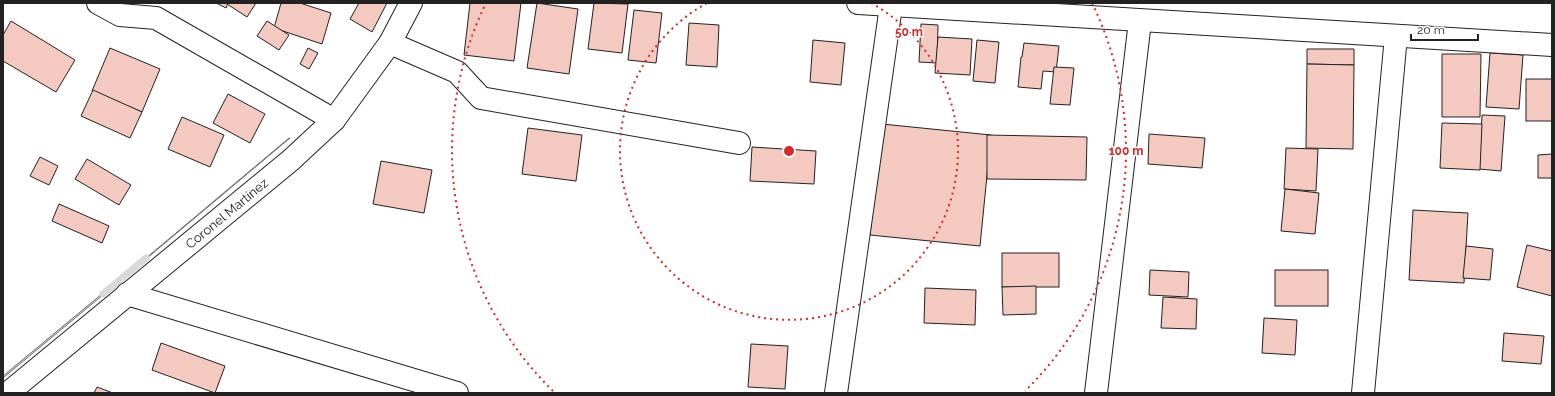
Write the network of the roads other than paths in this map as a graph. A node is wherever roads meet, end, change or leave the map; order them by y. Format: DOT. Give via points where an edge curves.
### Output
graph roads {
  1 [pos="98,3"];
  2 [pos="411,3"];
  3 [pos="858,3"];
  4 [pos="891,6"];
  5 [pos="151,10"];
  6 [pos="1140,21"];
  7 [pos="1396,36"];
  8 [pos="390,42"];
  9 [pos="1552,45"];
  10 [pos="334,120"];
  11 [pos="739,143"];
  12 [pos="128,294"];
  13 [pos="8,393"];
  14 [pos="457,393"];
  15 [pos="836,393"];
  16 [pos="1096,393"];
  17 [pos="1363,393"];
  1 -- 5 [label="street" via="120,15"];
  2 -- 8 [label="street, Coronel Martínez"];
  3 -- 4 [label="street"];
  4 -- 6 [label="street"];
  4 -- 15 [label="street"];
  5 -- 10 [label="street"];
  6 -- 7 [label="street"];
  6 -- 16 [label="street"];
  7 -- 9 [label="street"];
  7 -- 17 [label="street"];
  8 -- 10 [label="street, Coronel Martínez"];
  8 -- 11 [label="street" via="456,72 481,98"];
  10 -- 12 [label="street, Coronel Martínez" via="291,160"];
  12 -- 13 [label="street, Coronel Martínez"];
  12 -- 14 [label="street"];
}
